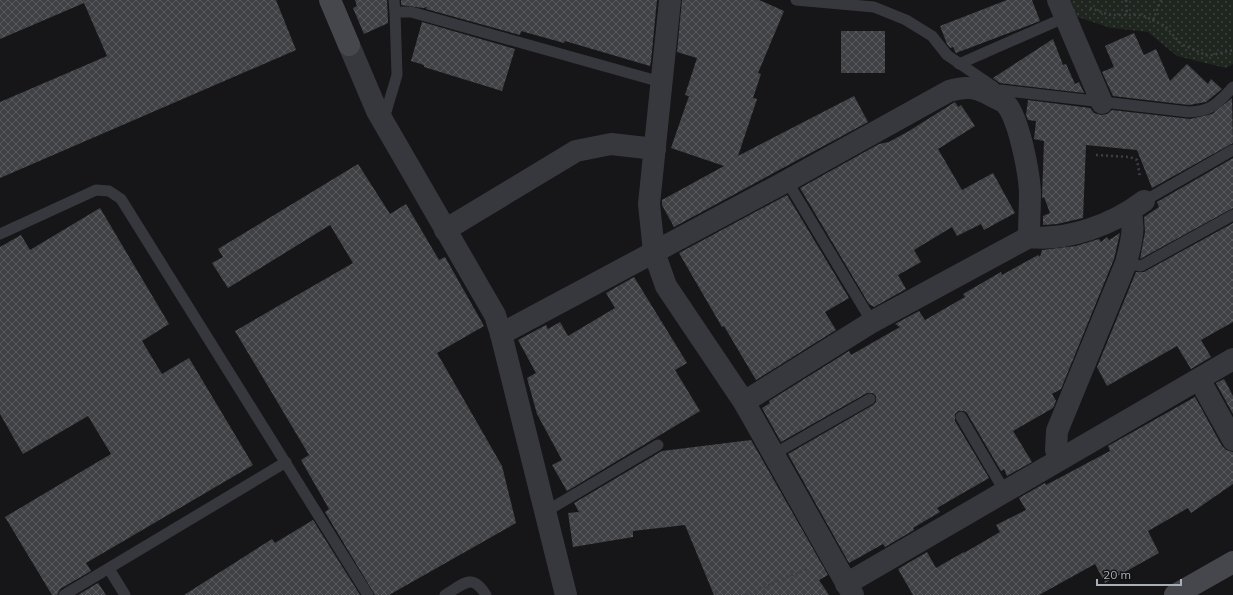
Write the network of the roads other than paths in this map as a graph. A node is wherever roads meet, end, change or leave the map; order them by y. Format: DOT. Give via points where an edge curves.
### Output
graph roads {
  1 [pos="330,0"];
  2 [pos="394,0"];
  3 [pos="670,0"];
  4 [pos="796,0"];
  5 [pos="1062,8"];
  6 [pos="395,12"];
  7 [pos="959,64"];
  8 [pos="661,82"];
  9 [pos="1233,87"];
  10 [pos="998,94"];
  11 [pos="1102,103"];
  12 [pos="383,122"];
  13 [pos="655,149"];
  14 [pos="1233,150"];
  15 [pos="787,181"];
  16 [pos="1137,206"];
  17 [pos="1233,215"];
  18 [pos="446,230"];
  19 [pos="0,234"];
  20 [pos="1029,237"];
  21 [pos="654,252"];
  22 [pos="1126,263"];
  23 [pos="872,322"];
  24 [pos="501,334"];
  25 [pos="1233,359"];
  26 [pos="1199,379"];
  27 [pos="870,399"];
  28 [pos="744,402"];
  29 [pos="961,417"];
  30 [pos="1233,440"];
  31 [pos="658,445"];
  32 [pos="774,454"];
  33 [pos="1061,459"];
  34 [pos="286,462"];
  35 [pos="1005,492"];
  36 [pos="546,512"];
  37 [pos="1233,562"];
  38 [pos="109,569"];
  39 [pos="850,590"];
  40 [pos="64,595"];
  41 [pos="125,595"];
  42 [pos="368,595"];
  43 [pos="445,595"];
  44 [pos="486,595"];
  45 [pos="566,595"];
  46 [pos="1175,595"];
  1 -- 12 [label="street"];
  2 -- 6 [label="lane"];
  3 -- 8 [label="street"];
  4 -- 7 [label="lane" via="874,7 906,20 932,36 946,55"];
  5 -- 7 [label="lane"];
  5 -- 11 [label="street"];
  6 -- 8 [label="lane" via="411,12"];
  6 -- 12 [label="lane" via="397,76"];
  7 -- 10 [label="lane"];
  8 -- 13 [label="street"];
  9 -- 11 [label="lane" via="1214,107 1203,111 1189,112"];
  10 -- 11 [label="lane"];
  10 -- 15 [label="street" via="966,87 950,91"];
  10 -- 20 [label="street" via="1009,108 1021,142 1030,190"];
  12 -- 18 [label="street"];
  13 -- 18 [label="street" via="611,144 576,151"];
  13 -- 21 [label="street" via="649,204"];
  14 -- 16 [label="lane"];
  15 -- 21 [label="street"];
  15 -- 23 [label="lane"];
  16 -- 20 [label="street" via="1083,231 1044,239"];
  16 -- 22 [label="street"];
  17 -- 22 [label="lane" via="1141,266"];
  18 -- 24 [label="street" via="495,315"];
  19 -- 34 [label="lane" via="96,190 109,191 120,199"];
  20 -- 23 [label="street"];
  21 -- 24 [label="street"];
  21 -- 28 [label="street" via="666,286"];
  22 -- 33 [label="street" via="1057,431 1056,450"];
  23 -- 28 [label="street"];
  24 -- 36 [label="street"];
  25 -- 26 [label="street"];
  26 -- 30 [label="street"];
  26 -- 33 [label="street"];
  27 -- 32 [label="lane"];
  28 -- 32 [label="street"];
  29 -- 35 [label="lane"];
  31 -- 36 [label="lane"];
  32 -- 39 [label="street"];
  33 -- 35 [label="street"];
  34 -- 38 [label="lane"];
  34 -- 42 [label="lane"];
  35 -- 39 [label="street"];
  36 -- 45 [label="street"];
  37 -- 46 [label="street"];
  38 -- 40 [label="lane"];
  38 -- 41 [label="lane"];
  43 -- 44 [label="lane" via="468,582 476,582"];
}
